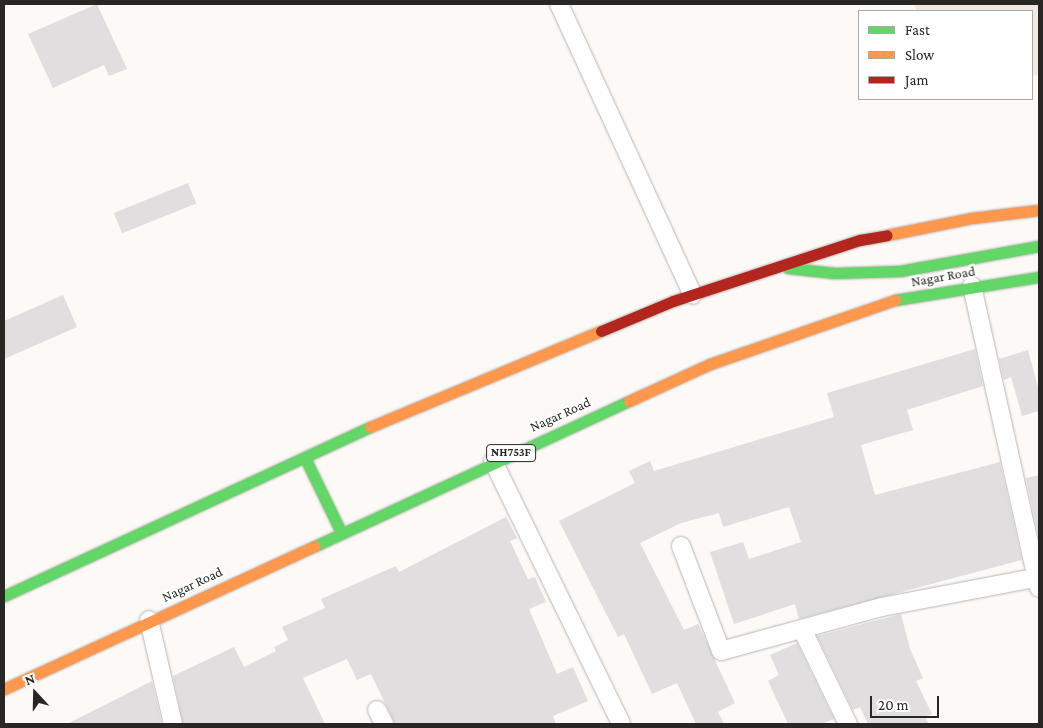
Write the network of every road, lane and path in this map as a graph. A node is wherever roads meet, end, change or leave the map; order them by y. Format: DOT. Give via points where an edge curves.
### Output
graph roads {
  1 [pos="559,4"];
  2 [pos="1039,210"];
  3 [pos="1039,246"];
  4 [pos="779,267"];
  5 [pos="1039,277"];
  6 [pos="972,286"];
  7 [pos="693,294"];
  8 [pos="305,458"];
  9 [pos="493,461"];
  10 [pos="341,532"];
  11 [pos="681,546"];
  12 [pos="1038,581"];
  13 [pos="4,596"];
  14 [pos="149,620"];
  15 [pos="802,629"];
  16 [pos="4,688"];
  17 [pos="173,724"];
  18 [pos="621,724"];
  19 [pos="848,724"];
  1 -- 7 [label="street"];
  2 -- 4 [label="highway" via="972,218 860,240"];
  3 -- 4 [label="highway" via="900,272 835,273"];
  4 -- 7 [label="highway"];
  5 -- 6 [label="highway, Nagar Road / NH753F"];
  6 -- 9 [label="highway, Nagar Road / NH753F" via="884,302 710,364"];
  6 -- 12 [label="street"];
  7 -- 8 [label="highway"];
  8 -- 10 [label="highway"];
  8 -- 13 [label="highway"];
  9 -- 10 [label="highway, Nagar Road / NH753F"];
  9 -- 18 [label="street"];
  10 -- 14 [label="highway, Nagar Road / NH753F"];
  11 -- 15 [label="street" via="721,651"];
  12 -- 15 [label="street" via="882,607"];
  14 -- 16 [label="highway, Nagar Road / NH753F"];
  14 -- 17 [label="street"];
  15 -- 19 [label="street"];
}
